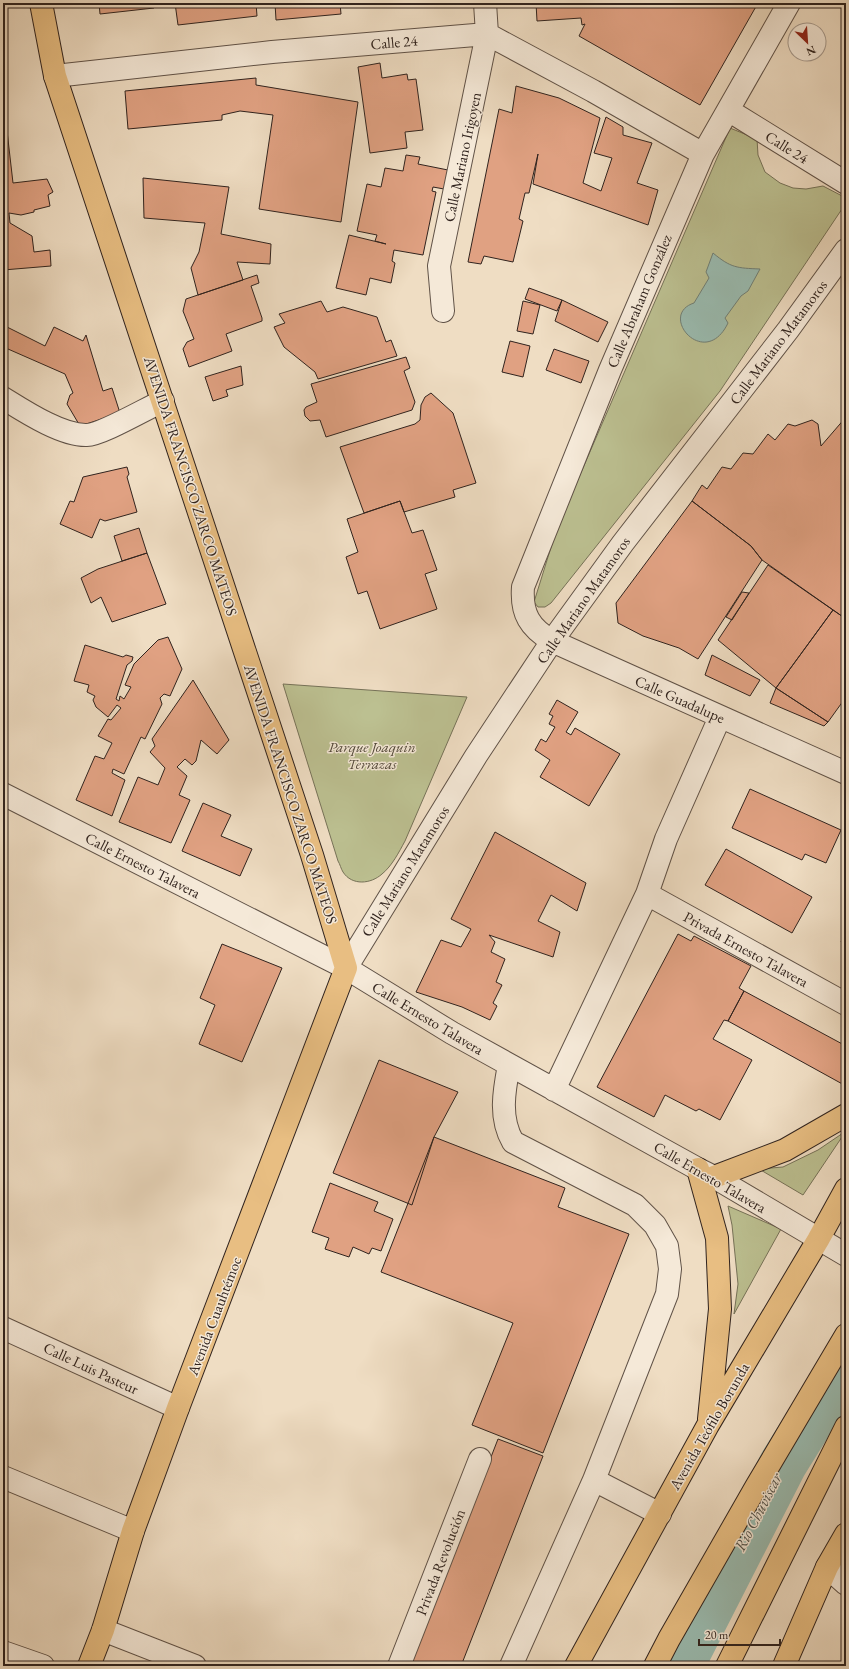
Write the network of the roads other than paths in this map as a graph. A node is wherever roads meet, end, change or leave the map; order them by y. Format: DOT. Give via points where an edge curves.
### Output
graph roads {
  1 [pos="41,3"];
  2 [pos="485,3"];
  3 [pos="789,3"];
  4 [pos="487,34"];
  5 [pos="55,76"];
  6 [pos="728,110"];
  7 [pos="703,154"];
  8 [pos="846,183"];
  9 [pos="846,250"];
  10 [pos="443,311"];
  11 [pos="3,398"];
  12 [pos="163,401"];
  13 [pos="525,612"];
  14 [pos="552,641"];
  15 [pos="720,717"];
  16 [pos="846,773"];
  17 [pos="3,794"];
  18 [pos="647,894"];
  19 [pos="346,968"];
  20 [pos="846,1004"];
  21 [pos="509,1065"];
  22 [pos="554,1090"];
  23 [pos="846,1115"];
  24 [pos="706,1173"];
  25 [pos="846,1189"];
  26 [pos="819,1241"];
  27 [pos="846,1255"];
  28 [pos="3,1328"];
  29 [pos="846,1335"];
  30 [pos="178,1408"];
  31 [pos="708,1426"];
  32 [pos="846,1427"];
  33 [pos="480,1459"];
  34 [pos="3,1478"];
  35 [pos="594,1480"];
  36 [pos="660,1514"];
  37 [pos="133,1531"];
  38 [pos="846,1534"];
  39 [pos="828,1567"];
  40 [pos="846,1584"];
  41 [pos="103,1630"];
  42 [pos="3,1652"];
  43 [pos="784,1661"];
  44 [pos="43,1666"];
  45 [pos="89,1666"];
  46 [pos="195,1666"];
  47 [pos="399,1666"];
  48 [pos="511,1666"];
  49 [pos="576,1666"];
  50 [pos="655,1666"];
  51 [pos="727,1666"];
  1 -- 5 [label="main road, AVENIDA FRANCISCO ZARCO MATEOS"];
  2 -- 4 [label="street, Calle Mariano Irigoyen"];
  3 -- 6 [label="street, Calle Abraham González"];
  4 -- 5 [label="street, Calle 24" via="272,52"];
  4 -- 7 [label="street"];
  4 -- 10 [label="street, Calle Mariano Irigoyen" via="439,266"];
  5 -- 12 [label="main road, AVENIDA FRANCISCO ZARCO MATEOS"];
  6 -- 7 [label="street, Calle Abraham González"];
  6 -- 8 [label="street, Calle 24"];
  7 -- 13 [label="street, Calle Abraham González" via="610,370 523,587 522,601"];
  9 -- 14 [label="street, Calle Mariano Matamoros" via="788,330 623,543"];
  11 -- 12 [label="street" via="41,421 73,433 88,435"];
  12 -- 19 [label="main road, AVENIDA FRANCISCO ZARCO MATEOS" via="312,855"];
  13 -- 14 [label="street, Calle Guadalupe" via="539,633"];
  14 -- 15 [label="street, Calle Guadalupe"];
  14 -- 19 [label="street, Calle Mariano Matamoros" via="476,756"];
  15 -- 16 [label="street, Calle Guadalupe"];
  15 -- 18 [label="street" via="666,839"];
  17 -- 19 [label="street, Calle Ernesto Talavera"];
  18 -- 20 [label="street, Privada Ernesto Talavera"];
  18 -- 22 [label="street"];
  19 -- 21 [label="street, Calle Ernesto Talavera"];
  19 -- 30 [label="main road, Avenida Cuauhtémoc"];
  21 -- 22 [label="street, Calle Ernesto Talavera"];
  21 -- 35 [label="street" via="504,1086 503,1117 513,1142 635,1205 655,1225 667,1246 670,1270 667,1294"];
  22 -- 24 [label="street, Calle Ernesto Talavera"];
  23 -- 24 [label="main road" via="785,1150"];
  24 -- 26 [label="street, Calle Ernesto Talavera"];
  24 -- 31 [label="main road" via="717,1238 720,1309"];
  25 -- 26 [label="main road, Avenida Teófilo Borunda"];
  26 -- 27 [label="street, Calle Ernesto Talavera"];
  26 -- 31 [label="main road, Avenida Teófilo Borunda"];
  28 -- 30 [label="street, Calle Luis Pasteur"];
  29 -- 50 [label="main road"];
  30 -- 37 [label="main road, Avenida Cuauhtémoc"];
  31 -- 36 [label="main road, Avenida Teófilo Borunda"];
  32 -- 51 [label="main road"];
  33 -- 47 [label="street, Privada Revolución"];
  34 -- 37 [label="street"];
  35 -- 36 [label="street"];
  35 -- 48 [label="street"];
  36 -- 49 [label="main road, Avenida Teófilo Borunda"];
  37 -- 41 [label="main road, Avenida Cuauhtémoc"];
  38 -- 39 [label="main road"];
  39 -- 40 [label="street"];
  39 -- 43 [label="main road"];
  41 -- 45 [label="main road, Avenida Cuauhtémoc"];
  41 -- 46 [label="street"];
  42 -- 44 [label="street"];
}
